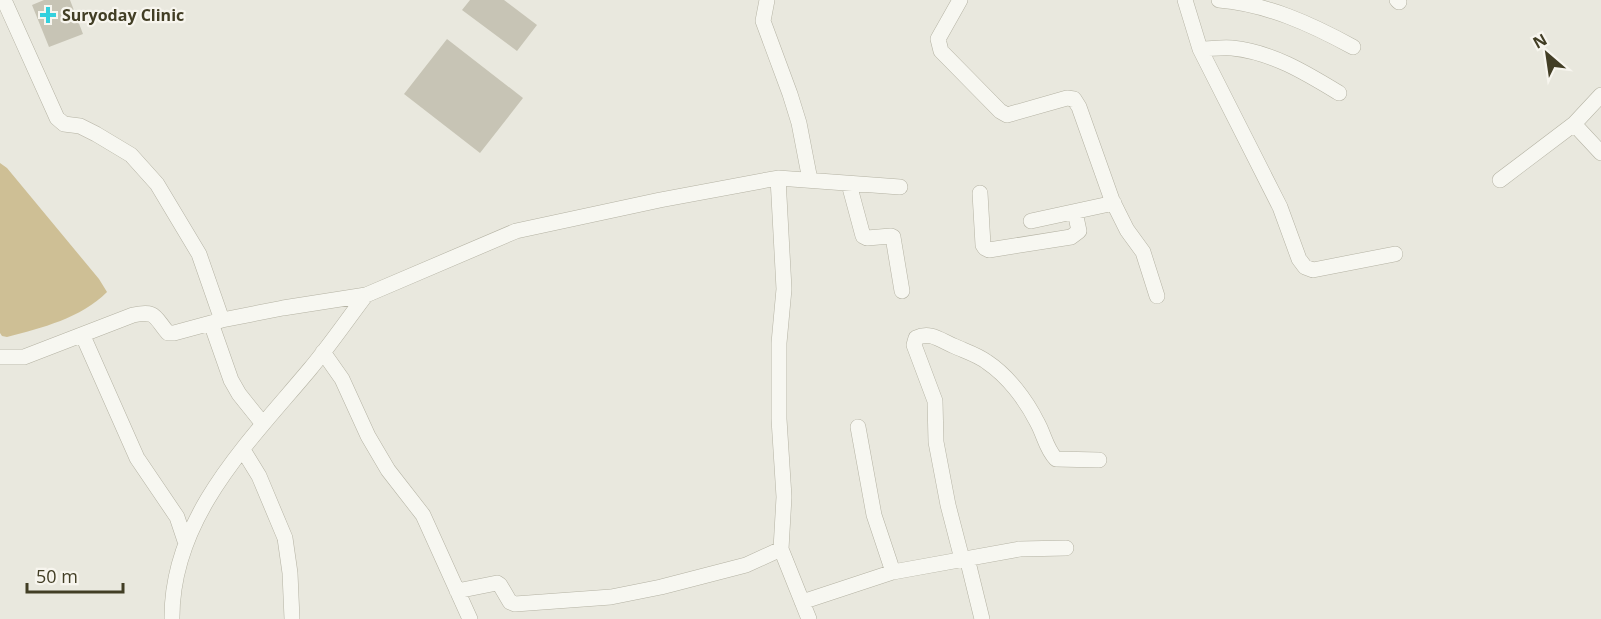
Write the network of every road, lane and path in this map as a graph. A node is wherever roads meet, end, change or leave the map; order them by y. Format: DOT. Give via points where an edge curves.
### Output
graph roads {
  1 [pos="4,0"];
  2 [pos="767,0"];
  3 [pos="960,0"];
  4 [pos="1185,0"];
  5 [pos="1219,0"];
  6 [pos="1353,47"];
  7 [pos="1200,49"];
  8 [pos="1339,93"];
  9 [pos="1601,95"];
  10 [pos="1574,124"];
  11 [pos="1601,153"];
  12 [pos="778,178"];
  13 [pos="810,180"];
  14 [pos="1500,180"];
  15 [pos="849,184"];
  16 [pos="900,187"];
  17 [pos="980,193"];
  18 [pos="1114,203"];
  19 [pos="1075,212"];
  20 [pos="1031,221"];
  21 [pos="1395,254"];
  22 [pos="902,291"];
  23 [pos="366,295"];
  24 [pos="1157,296"];
  25 [pos="217,321"];
  26 [pos="83,336"];
  27 [pos="323,352"];
  28 [pos="0,357"];
  29 [pos="263,424"];
  30 [pos="858,427"];
  31 [pos="243,450"];
  32 [pos="1099,460"];
  33 [pos="185,541"];
  34 [pos="1066,548"];
  35 [pos="781,549"];
  36 [pos="964,559"];
  37 [pos="893,572"];
  38 [pos="457,591"];
  39 [pos="802,602"];
  40 [pos="172,619"];
  41 [pos="292,619"];
  42 [pos="470,619"];
  43 [pos="809,619"];
  44 [pos="982,619"];
  1 -- 25 [label="street" via="57,118 64,124 80,126 131,155 157,184 199,254"];
  2 -- 13 [label="street" via="763,21 799,123"];
  3 -- 18 [label="street" via="938,39 940,51 1007,115 1074,99"];
  4 -- 7 [label="street"];
  5 -- 6 [label="street" via="1289,16"];
  7 -- 8 [label="street" via="1233,48 1262,55 1296,67"];
  7 -- 21 [label="street" via="1280,207 1305,267 1313,270"];
  9 -- 10 [label="street"];
  10 -- 11 [label="street"];
  10 -- 14 [label="street"];
  12 -- 13 [label="street"];
  12 -- 23 [label="street" via="516,231"];
  12 -- 35 [label="street" via="784,289 779,354 784,497"];
  13 -- 15 [label="street"];
  15 -- 16 [label="street"];
  15 -- 22 [label="street" via="863,236 893,237"];
  17 -- 19 [label="street" via="983,245 989,250 1071,237 1079,231"];
  18 -- 19 [label="street"];
  18 -- 24 [label="street" via="1143,252"];
  19 -- 20 [label="street"];
  23 -- 25 [label="street"];
  23 -- 27 [label="street"];
  25 -- 26 [label="street" via="168,333 155,315 147,312"];
  25 -- 29 [label="street" via="231,380"];
  26 -- 28 [label="street" via="24,357"];
  26 -- 33 [label="street" via="137,458 177,517"];
  27 -- 29 [label="street"];
  27 -- 38 [label="street" via="342,379 388,470 423,515"];
  29 -- 31 [label="street"];
  30 -- 37 [label="street" via="874,515"];
  31 -- 33 [label="street" via="209,495"];
  31 -- 41 [label="street" via="259,476 285,538"];
  32 -- 36 [label="street" via="1056,459 1027,405 987,361 933,336 924,334 916,338 914,345 935,401 936,442 948,506"];
  33 -- 40 [label="street" via="172,600"];
  34 -- 36 [label="street" via="1020,549"];
  35 -- 38 [label="street" via="746,565 610,597 515,604 497,583"];
  35 -- 39 [label="street"];
  36 -- 37 [label="street"];
  36 -- 44 [label="street"];
  37 -- 39 [label="street"];
  38 -- 42 [label="street"];
  39 -- 43 [label="street"];
}
